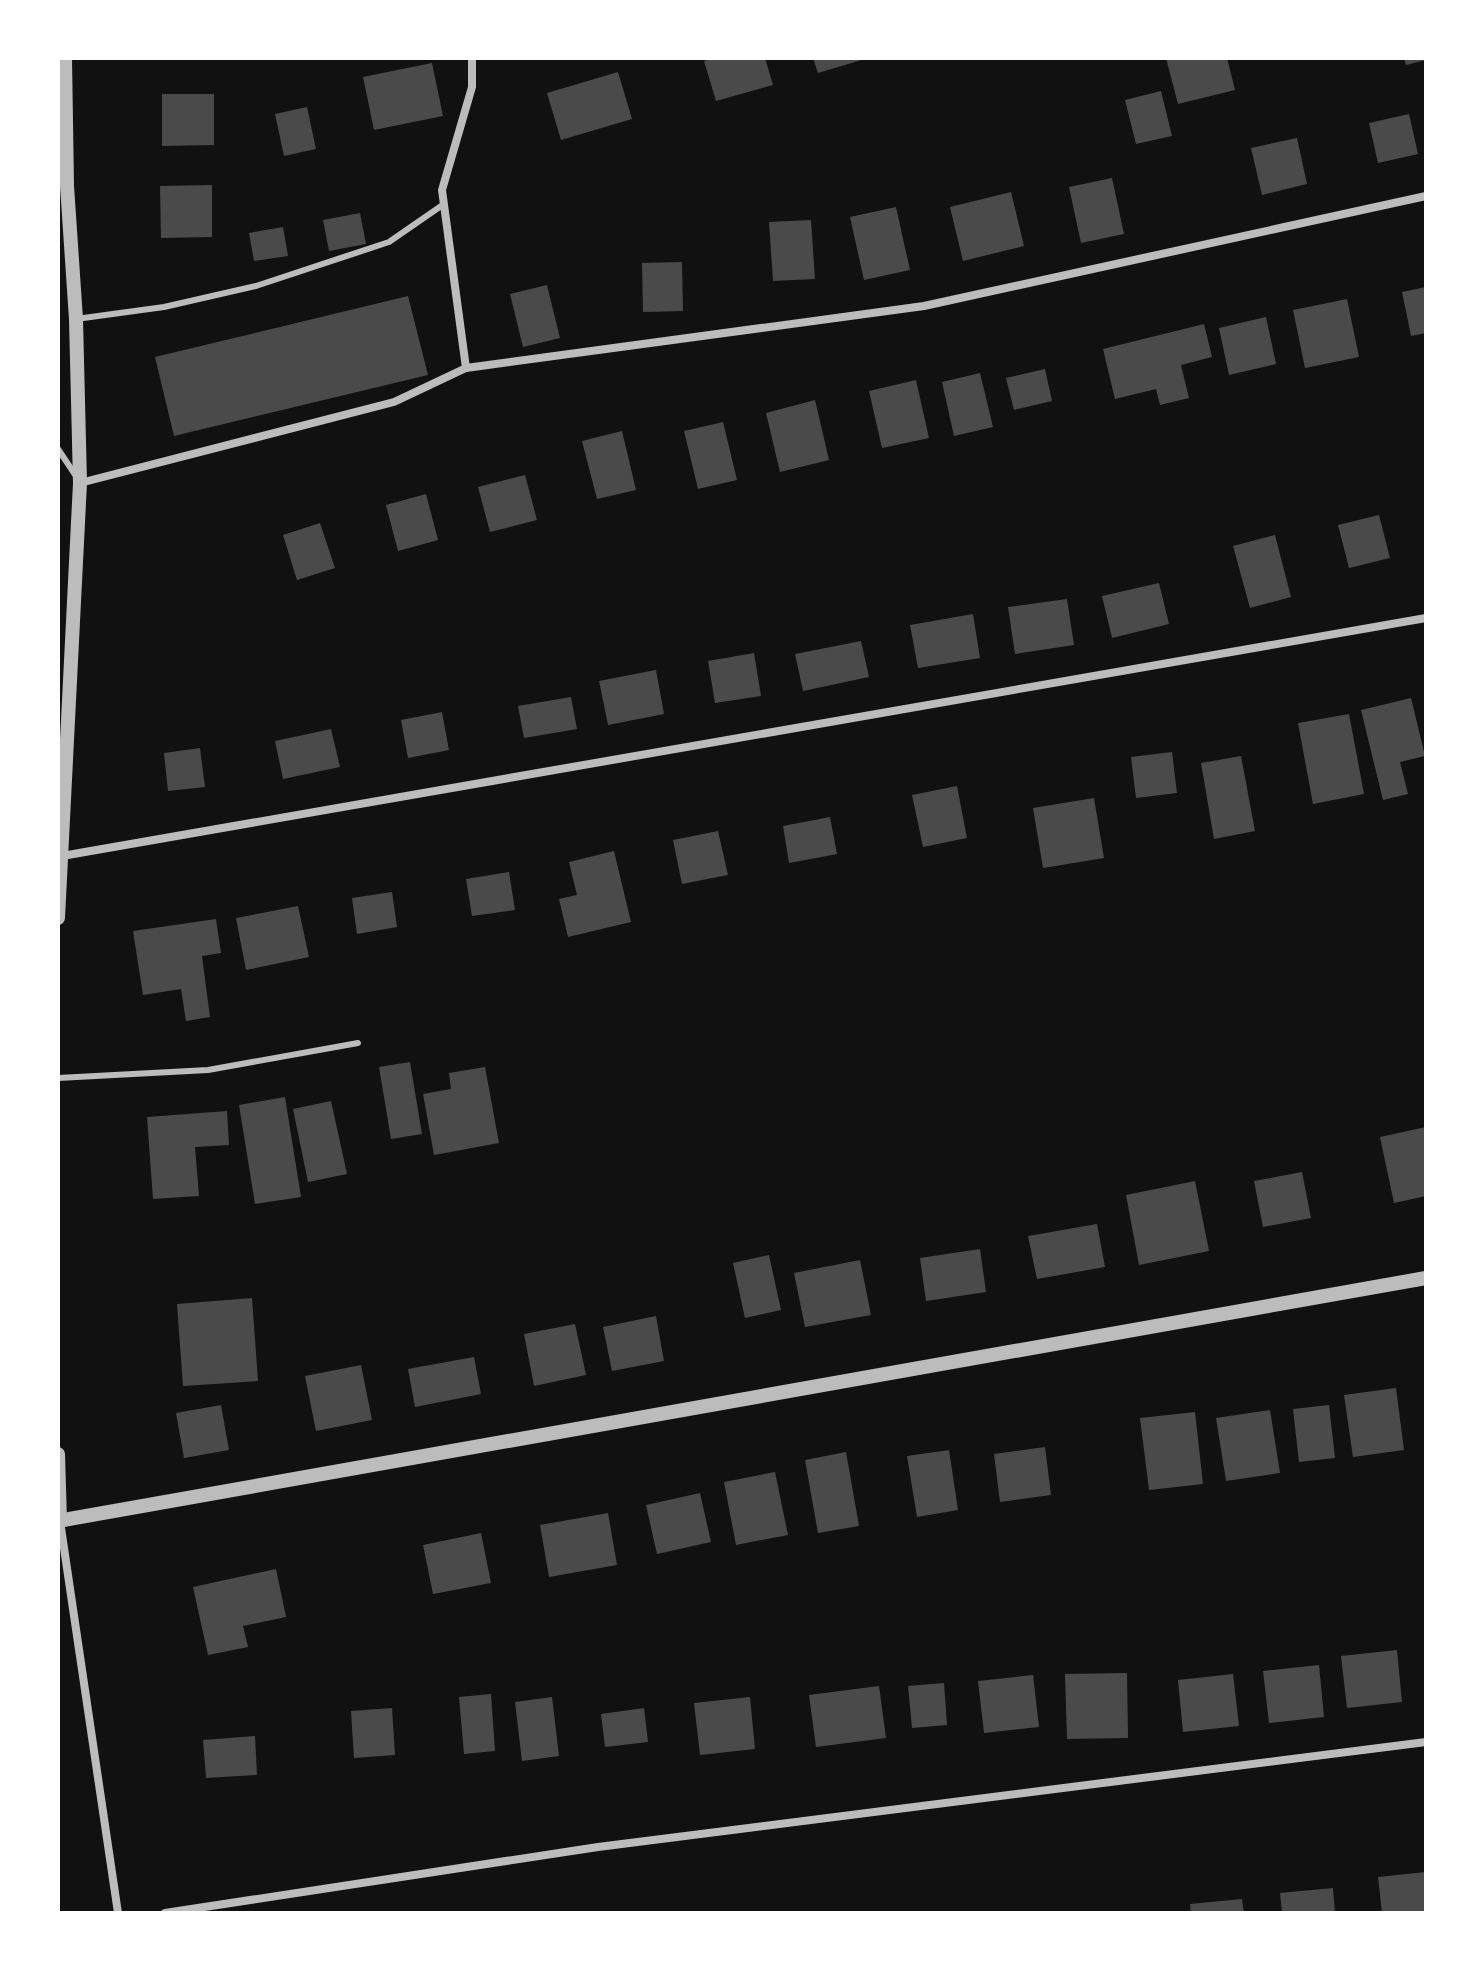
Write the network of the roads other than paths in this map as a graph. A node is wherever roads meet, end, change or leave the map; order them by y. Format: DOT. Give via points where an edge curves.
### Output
graph roads {
  1 [pos="65,58"];
  2 [pos="472,58"];
  3 [pos="63,185"];
  4 [pos="1426,196"];
  5 [pos="444,204"];
  6 [pos="76,319"];
  7 [pos="466,368"];
  8 [pos="58,449"];
  9 [pos="80,483"];
  10 [pos="1426,618"];
  11 [pos="62,856"];
  12 [pos="58,918"];
  13 [pos="358,1043"];
  14 [pos="58,1078"];
  15 [pos="1426,1278"];
  16 [pos="58,1454"];
  17 [pos="59,1521"];
  18 [pos="1426,1742"];
  19 [pos="118,1913"];
  20 [pos="165,1913"];
  1 -- 3 [label="street"];
  2 -- 5 [label="street" via="472,87 442,190"];
  3 -- 6 [label="street"];
  4 -- 7 [label="street" via="924,306"];
  5 -- 6 [label="lane" via="389,242 256,286 164,307"];
  5 -- 7 [label="street"];
  6 -- 9 [label="street"];
  7 -- 9 [label="street" via="394,402"];
  8 -- 9 [label="lane"];
  9 -- 11 [label="street"];
  10 -- 11 [label="street"];
  11 -- 12 [label="street"];
  13 -- 14 [label="lane" via="208,1070"];
  15 -- 17 [label="street"];
  16 -- 17 [label="street"];
  17 -- 19 [label="street"];
  18 -- 20 [label="street" via="598,1847"];
}
